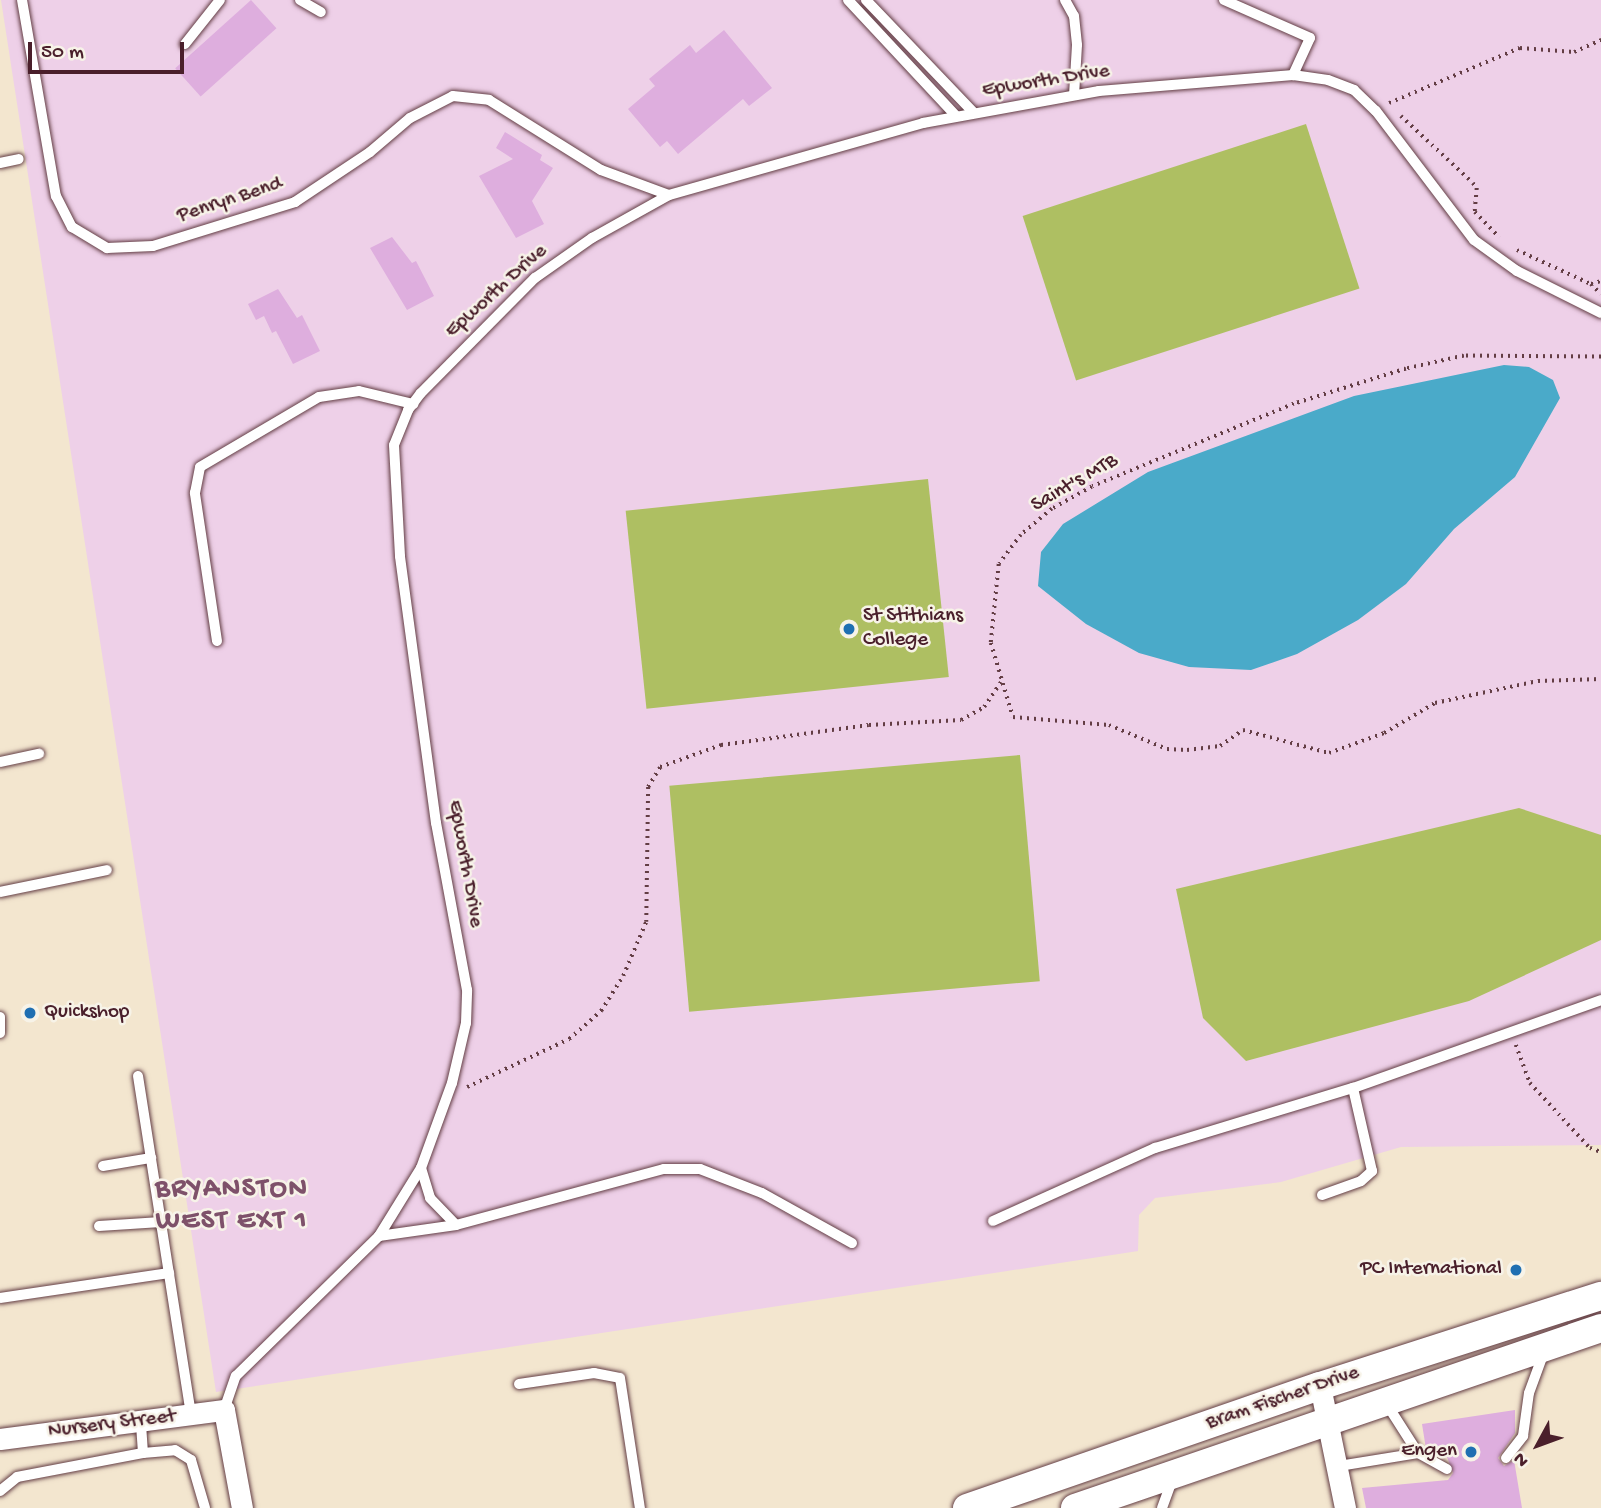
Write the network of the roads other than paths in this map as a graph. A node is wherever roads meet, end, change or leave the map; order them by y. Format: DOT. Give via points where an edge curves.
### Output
graph roads {
  1 [pos="22,0"];
  2 [pos="220,0"];
  3 [pos="300,0"];
  4 [pos="848,0"];
  5 [pos="866,0"];
  6 [pos="1065,0"];
  7 [pos="1224,0"];
  8 [pos="321,12"];
  9 [pos="185,44"];
  10 [pos="1293,75"];
  11 [pos="1074,95"];
  12 [pos="974,113"];
  13 [pos="956,116"];
  14 [pos="19,159"];
  15 [pos="0,163"];
  16 [pos="669,195"];
  17 [pos="1601,313"];
  18 [pos="413,404"];
  19 [pos="217,641"];
  20 [pos="39,754"];
  21 [pos="0,762"];
  22 [pos="107,870"];
  23 [pos="0,892"];
  24 [pos="1601,1000"];
  25 [pos="0,1017"];
  26 [pos="0,1033"];
  27 [pos="138,1076"];
  28 [pos="1353,1088"];
  29 [pos="150,1158"];
  30 [pos="103,1166"];
  31 [pos="421,1168"];
  32 [pos="1322,1195"];
  33 [pos="993,1221"];
  34 [pos="160,1222"];
  35 [pos="99,1226"];
  36 [pos="456,1226"];
  37 [pos="379,1236"];
  38 [pos="852,1243"];
  39 [pos="169,1273"];
  40 [pos="1601,1296"];
  41 [pos="0,1298"];
  42 [pos="1601,1328"];
  43 [pos="1546,1346"];
  44 [pos="519,1384"];
  45 [pos="1320,1386"];
  46 [pos="1385,1402"];
  47 [pos="223,1410"];
  48 [pos="191,1415"];
  49 [pos="1328,1421"];
  50 [pos="141,1423"];
  51 [pos="0,1439"];
  52 [pos="143,1453"];
  53 [pos="1418,1453"];
  54 [pos="1506,1458"];
  55 [pos="1339,1466"];
  56 [pos="1447,1469"];
  57 [pos="1173,1474"];
  58 [pos="0,1492"];
  59 [pos="205,1508"];
  60 [pos="243,1508"];
  61 [pos="640,1508"];
  62 [pos="967,1508"];
  63 [pos="1075,1508"];
  64 [pos="1162,1508"];
  65 [pos="1345,1508"];
  1 -- 16 [label="lane, Penryn Bend" via="56,196 72,227 107,248 153,246 256,218 295,202 370,152 410,118 453,96 489,100 601,170"];
  2 -- 9 [label="lane"];
  3 -- 8 [label="lane"];
  4 -- 13 [label="lane"];
  5 -- 12 [label="lane"];
  6 -- 11 [label="lane" via="1074,16 1077,45"];
  7 -- 10 [label="lane" via="1310,38"];
  10 -- 11 [label="lane, Epworth Drive"];
  10 -- 17 [label="lane, Epworth Drive" via="1328,80 1354,90 1376,111 1474,240 1517,271"];
  11 -- 12 [label="lane, Epworth Drive"];
  12 -- 13 [label="lane, Epworth Drive"];
  13 -- 16 [label="lane, Epworth Drive"];
  14 -- 15 [label="lane"];
  16 -- 18 [label="lane, Epworth Drive" via="592,238 536,278 448,362"];
  18 -- 19 [label="lane" via="359,391 319,397 200,467 194,494"];
  18 -- 31 [label="lane, Epworth Drive" via="394,445 396,519 436,823 467,990 466,1023 447,1097"];
  20 -- 21 [label="lane"];
  22 -- 23 [label="lane"];
  24 -- 28 [label="lane"];
  25 -- 26 [label="lane"];
  27 -- 29 [label="lane"];
  28 -- 32 [label="lane" via="1372,1171 1361,1181"];
  28 -- 33 [label="lane" via="1155,1148"];
  29 -- 30 [label="lane"];
  29 -- 34 [label="lane"];
  31 -- 36 [label="lane" via="430,1198"];
  31 -- 37 [label="lane, Epworth Drive"];
  34 -- 35 [label="lane"];
  34 -- 39 [label="lane"];
  36 -- 37 [label="lane"];
  36 -- 38 [label="lane" via="664,1169 700,1169 762,1193"];
  37 -- 47 [label="lane, Epworth Drive" via="236,1376"];
  39 -- 41 [label="lane"];
  39 -- 48 [label="lane"];
  40 -- 45 [label="main road, Bram Fischer Drive"];
  42 -- 43 [label="main road, Bram Fischer Drive"];
  43 -- 46 [label="main road, Bram Fischer Drive"];
  43 -- 54 [label="lane" via="1529,1393 1522,1436"];
  44 -- 61 [label="lane" via="594,1373 620,1378"];
  45 -- 49 [label="street"];
  45 -- 62 [label="main road, Bram Fischer Drive"];
  46 -- 49 [label="main road, Bram Fischer Drive"];
  46 -- 53 [label="lane"];
  47 -- 48 [label="street, Nursery Street"];
  47 -- 60 [label="street"];
  48 -- 50 [label="street, Nursery Street"];
  49 -- 55 [label="street"];
  49 -- 57 [label="main road, Bram Fischer Drive"];
  50 -- 51 [label="street, Nursery Street"];
  50 -- 52 [label="lane"];
  52 -- 58 [label="lane" via="17,1477"];
  52 -- 59 [label="lane" via="175,1450 191,1460"];
  53 -- 55 [label="lane"];
  53 -- 56 [label="lane"];
  55 -- 65 [label="street"];
  57 -- 63 [label="main road, Bram Fischer Drive"];
  57 -- 64 [label="lane"];
}
